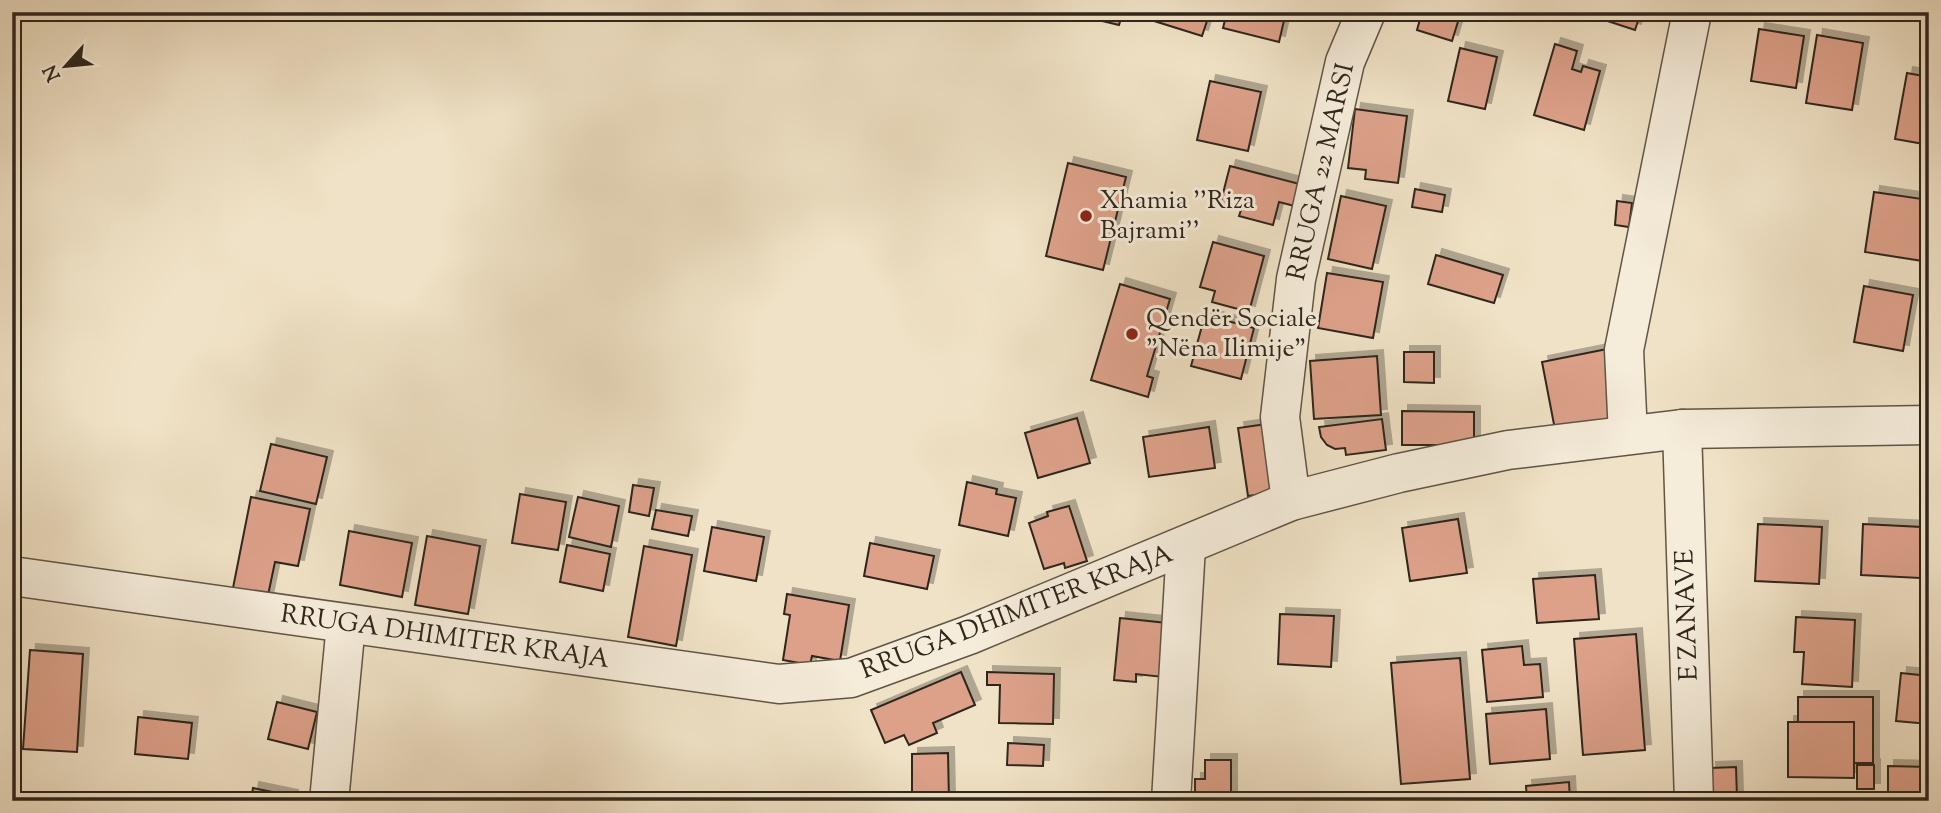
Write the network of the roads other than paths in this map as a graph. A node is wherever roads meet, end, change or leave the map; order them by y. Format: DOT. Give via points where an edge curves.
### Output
graph roads {
  1 [pos="1366,12"];
  2 [pos="1692,12"];
  3 [pos="1929,425"];
  4 [pos="1682,429"];
  5 [pos="1628,435"];
  6 [pos="1291,501"];
  7 [pos="1186,547"];
  8 [pos="12,576"];
  9 [pos="346,624"];
  10 [pos="329,801"];
  11 [pos="1171,801"];
  12 [pos="1694,801"];
  1 -- 6 [label="street, RRUGA 22 MARSI" via="1345,62 1296,279 1280,417"];
  2 -- 5 [label="street" via="1624,350"];
  3 -- 4 [label="street, RRUGA DHIMITER KRAJA"];
  4 -- 5 [label="street, RRUGA DHIMITER KRAJA"];
  4 -- 12 [label="street, E ZANAVE"];
  5 -- 6 [label="street, RRUGA DHIMITER KRAJA" via="1508,450 1399,472"];
  6 -- 7 [label="street, RRUGA DHIMITER KRAJA"];
  7 -- 9 [label="street, RRUGA DHIMITER KRAJA" via="851,678 779,684"];
  7 -- 11 [label="street"];
  8 -- 9 [label="street, RRUGA DHIMITER KRAJA"];
  9 -- 10 [label="street"];
}
